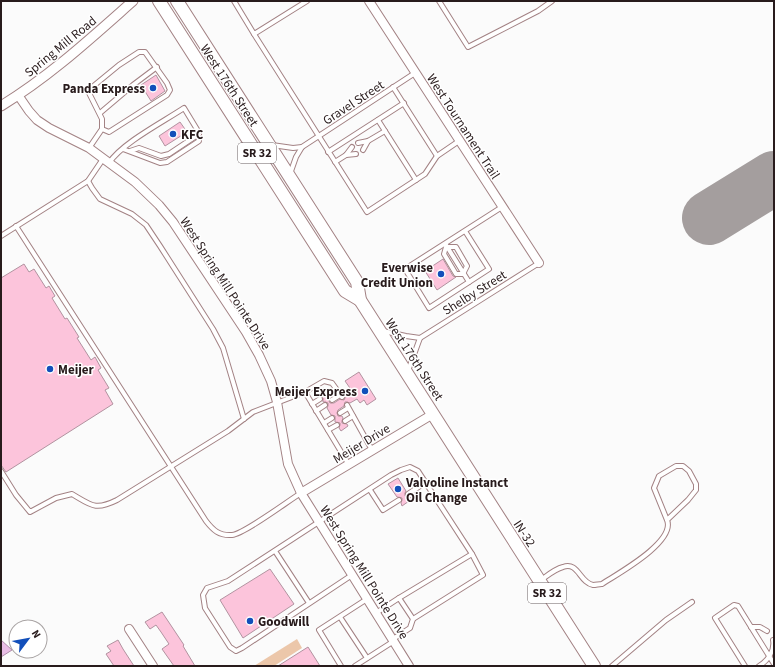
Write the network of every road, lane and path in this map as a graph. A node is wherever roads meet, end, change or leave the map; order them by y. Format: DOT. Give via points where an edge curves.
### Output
graph roads {
  1 [pos="132,1"];
  2 [pos="159,1"];
  3 [pos="177,1"];
  4 [pos="234,1"];
  5 [pos="369,1"];
  6 [pos="438,1"];
  7 [pos="552,1"];
  8 [pos="305,2"];
  9 [pos="254,34"];
  10 [pos="157,67"];
  11 [pos="416,73"];
  12 [pos="393,87"];
  13 [pos="18,95"];
  14 [pos="404,103"];
  15 [pos="1,106"];
  16 [pos="100,113"];
  17 [pos="378,120"];
  18 [pos="102,129"];
  19 [pos="385,131"];
  20 [pos="198,134"];
  21 [pos="318,136"];
  22 [pos="460,140"];
  23 [pos="368,142"];
  24 [pos="269,144"];
  25 [pos="302,147"];
  26 [pos="89,148"];
  27 [pos="123,149"];
  28 [pos="130,152"];
  29 [pos="328,152"];
  30 [pos="346,155"];
  31 [pos="437,156"];
  32 [pos="106,161"];
  33 [pos="335,162"];
  34 [pos="290,176"];
  35 [pos="416,180"];
  36 [pos="88,181"];
  37 [pos="502,207"];
  38 [pos="16,226"];
  39 [pos="465,231"];
  40 [pos="1,236"];
  41 [pos="446,245"];
  42 [pos="539,263"];
  43 [pos="463,274"];
  44 [pos="468,282"];
  45 [pos="360,300"];
  46 [pos="379,330"];
  47 [pos="420,338"];
  48 [pos="407,374"];
  49 [pos="336,389"];
  50 [pos="305,392"];
  51 [pos="328,394"];
  52 [pos="320,399"];
  53 [pos="332,400"];
  54 [pos="277,402"];
  55 [pos="312,404"];
  56 [pos="325,405"];
  57 [pos="316,410"];
  58 [pos="340,413"];
  59 [pos="433,414"];
  60 [pos="353,416"];
  61 [pos="332,418"];
  62 [pos="244,419"];
  63 [pos="345,421"];
  64 [pos="324,424"];
  65 [pos="337,425"];
  66 [pos="328,430"];
  67 [pos="372,450"];
  68 [pos="349,464"];
  69 [pos="170,467"];
  70 [pos="1,471"];
  71 [pos="426,482"];
  72 [pos="370,490"];
  73 [pos="301,493"];
  74 [pos="408,494"];
  75 [pos="399,500"];
  76 [pos="667,520"];
  77 [pos="320,522"];
  78 [pos="275,551"];
  79 [pos="472,554"];
  80 [pos="352,575"];
  81 [pos="539,581"];
  82 [pos="399,598"];
  83 [pos="367,599"];
  84 [pos="692,602"];
  85 [pos="309,603"];
  86 [pos="376,613"];
  87 [pos="340,617"];
  88 [pos="413,619"];
  89 [pos="751,627"];
  90 [pos="129,629"];
  91 [pos="767,631"];
  92 [pos="393,640"];
  93 [pos="773,640"];
  94 [pos="769,656"];
  95 [pos="367,658"];
  96 [pos="774,664"];
  97 [pos="153,666"];
  98 [pos="341,666"];
  99 [pos="355,666"];
  100 [pos="409,666"];
  101 [pos="594,666"];
  102 [pos="612,666"];
  103 [pos="745,666"];
  104 [pos="759,666"];
  1 -- 13 [label="street, Spring Mill Road" via="56,68"];
  2 -- 45 [label="main road, West 176th Street / SR 32" via="345,292"];
  3 -- 24 [label="main road, West 176th Street / SR 32"];
  4 -- 9 [label="lane"];
  5 -- 11 [label="street, West Tournament Trail"];
  6 -- 7 [label="lane" via="468,47"];
  8 -- 9 [label="lane"];
  9 -- 21 [label="lane"];
  10 -- 16 [label="lane"];
  10 -- 16 [label="lane" via="146,52 139,52 119,65 91,88 89,93"];
  10 -- 18 [label="lane" via="170,90 168,95 109,132"];
  11 -- 12 [label="lane, Gravel Street"];
  11 -- 22 [label="street, West Tournament Trail"];
  12 -- 14 [label="lane"];
  12 -- 21 [label="lane, Gravel Street"];
  13 -- 15 [label="street, Spring Mill Road"];
  13 -- 26 [label="street, West Spring Mill Pointe Drive" via="38,120"];
  14 -- 17 [label="lane"];
  14 -- 31 [label="lane"];
  16 -- 18 [label="lane"];
  17 -- 19 [label="lane"];
  17 -- 29 [label="lane"];
  18 -- 26 [label="lane"];
  19 -- 23 [label="lane"];
  19 -- 35 [label="lane"];
  20 -- 27 [label="lane" via="184,108"];
  20 -- 28 [label="lane" via="169,154 161,156 139,148"];
  20 -- 28 [label="lane" via="199,141 160,164"];
  21 -- 25 [label="lane, Gravel Street"];
  21 -- 29 [label="lane"];
  22 -- 31 [label="lane"];
  22 -- 37 [label="street, West Tournament Trail"];
  23 -- 23 [label="lane" via="360,146"];
  24 -- 25 [label="lane"];
  24 -- 34 [label="main road, West 176th Street / SR 32"];
  25 -- 34 [label="lane"];
  26 -- 32 [label="street, West Spring Mill Pointe Drive"];
  27 -- 28 [label="lane"];
  27 -- 32 [label="lane"];
  29 -- 33 [label="lane"];
  30 -- 30 [label="lane" via="354,150"];
  30 -- 33 [label="lane"];
  31 -- 35 [label="lane" via="425,174"];
  32 -- 36 [label="lane"];
  32 -- 54 [label="street, West Spring Mill Pointe Drive" via="135,182 173,222 246,332 271,381"];
  33 -- 35 [label="lane" via="367,212"];
  34 -- 45 [label="main road, West 176th Street / SR 32" via="357,282"];
  36 -- 38 [label="lane"];
  36 -- 62 [label="lane" via="100,199 132,214 146,225 160,246 223,348"];
  37 -- 39 [label="lane"];
  37 -- 42 [label="street, West Tournament Trail"];
  38 -- 40 [label="lane"];
  38 -- 69 [label="lane"];
  39 -- 41 [label="lane"];
  39 -- 44 [label="lane" via="489,269"];
  41 -- 43 [label="lane"];
  41 -- 43 [label="lane" via="456,247 467,266"];
  41 -- 44 [label="lane" via="405,269 409,276 429,308"];
  42 -- 47 [label="lane, Shelby Street"];
  43 -- 44 [label="lane"];
  45 -- 46 [label="main road, West 176th Street / SR 32"];
  46 -- 47 [label="lane"];
  46 -- 48 [label="main road, West 176th Street / SR 32"];
  47 -- 48 [label="lane"];
  48 -- 59 [label="main road, West 176th Street / SR 32"];
  49 -- 50 [label="lane" via="332,383 324,381"];
  49 -- 51 [label="lane"];
  49 -- 53 [label="lane" via="341,396"];
  50 -- 54 [label="lane"];
  50 -- 55 [label="lane"];
  52 -- 55 [label="lane"];
  54 -- 62 [label="lane" via="253,412"];
  54 -- 73 [label="street, West Spring Mill Pointe Drive" via="288,464"];
  55 -- 57 [label="lane"];
  56 -- 57 [label="lane"];
  57 -- 64 [label="lane"];
  58 -- 60 [label="lane" via="347,407"];
  59 -- 67 [label="street, Meijer Drive"];
  59 -- 81 [label="main road, IN-32 / SR 32"];
  60 -- 63 [label="lane"];
  60 -- 67 [label="lane"];
  61 -- 64 [label="lane"];
  62 -- 69 [label="lane"];
  64 -- 66 [label="lane"];
  65 -- 66 [label="lane"];
  66 -- 68 [label="lane"];
  67 -- 68 [label="street, Meijer Drive"];
  68 -- 73 [label="street, Meijer Drive"];
  69 -- 70 [label="lane" via="107,505 93,506 72,494 56,498 30,512"];
  69 -- 73 [label="lane" via="214,532 223,535 233,536 245,530"];
  71 -- 72 [label="lane" via="418,471 410,467"];
  71 -- 74 [label="lane"];
  71 -- 79 [label="lane"];
  72 -- 75 [label="lane" via="383,510"];
  72 -- 77 [label="lane"];
  73 -- 77 [label="street, West Spring Mill Pointe Drive"];
  76 -- 76 [label="lane" via="654,488 659,476 676,466 683,466 689,471 696,484 696,490"];
  76 -- 81 [label="lane" via="668,532 652,551 602,584 588,583 575,568 568,565"];
  77 -- 78 [label="lane"];
  77 -- 80 [label="street, West Spring Mill Pointe Drive"];
  78 -- 85 [label="lane"];
  78 -- 85 [label="lane" via="228,581 207,588 203,595 205,608 230,647 236,651 242,648"];
  79 -- 82 [label="lane"];
  79 -- 88 [label="lane" via="483,575"];
  80 -- 83 [label="street, West Spring Mill Pointe Drive"];
  80 -- 85 [label="lane"];
  81 -- 101 [label="main road, IN-32 / SR 32"];
  82 -- 86 [label="lane"];
  82 -- 88 [label="lane"];
  83 -- 86 [label="street, West Spring Mill Pointe Drive"];
  83 -- 87 [label="lane"];
  84 -- 102 [label="lane" via="666,620"];
  86 -- 92 [label="street, West Spring Mill Pointe Drive"];
  87 -- 95 [label="lane"];
  87 -- 98 [label="lane" via="319,630"];
  88 -- 92 [label="lane" via="410,628"];
  89 -- 91 [label="lane" via="760,627"];
  89 -- 94 [label="lane"];
  89 -- 103 [label="lane" via="738,606 734,605 715,618"];
  90 -- 97 [label="street"];
  92 -- 95 [label="lane"];
  92 -- 100 [label="street, West Spring Mill Pointe Drive"];
  93 -- 94 [label="lane" via="774,646"];
  94 -- 96 [label="lane"];
  94 -- 104 [label="lane" via="767,661"];
  95 -- 99 [label="lane"];
}
